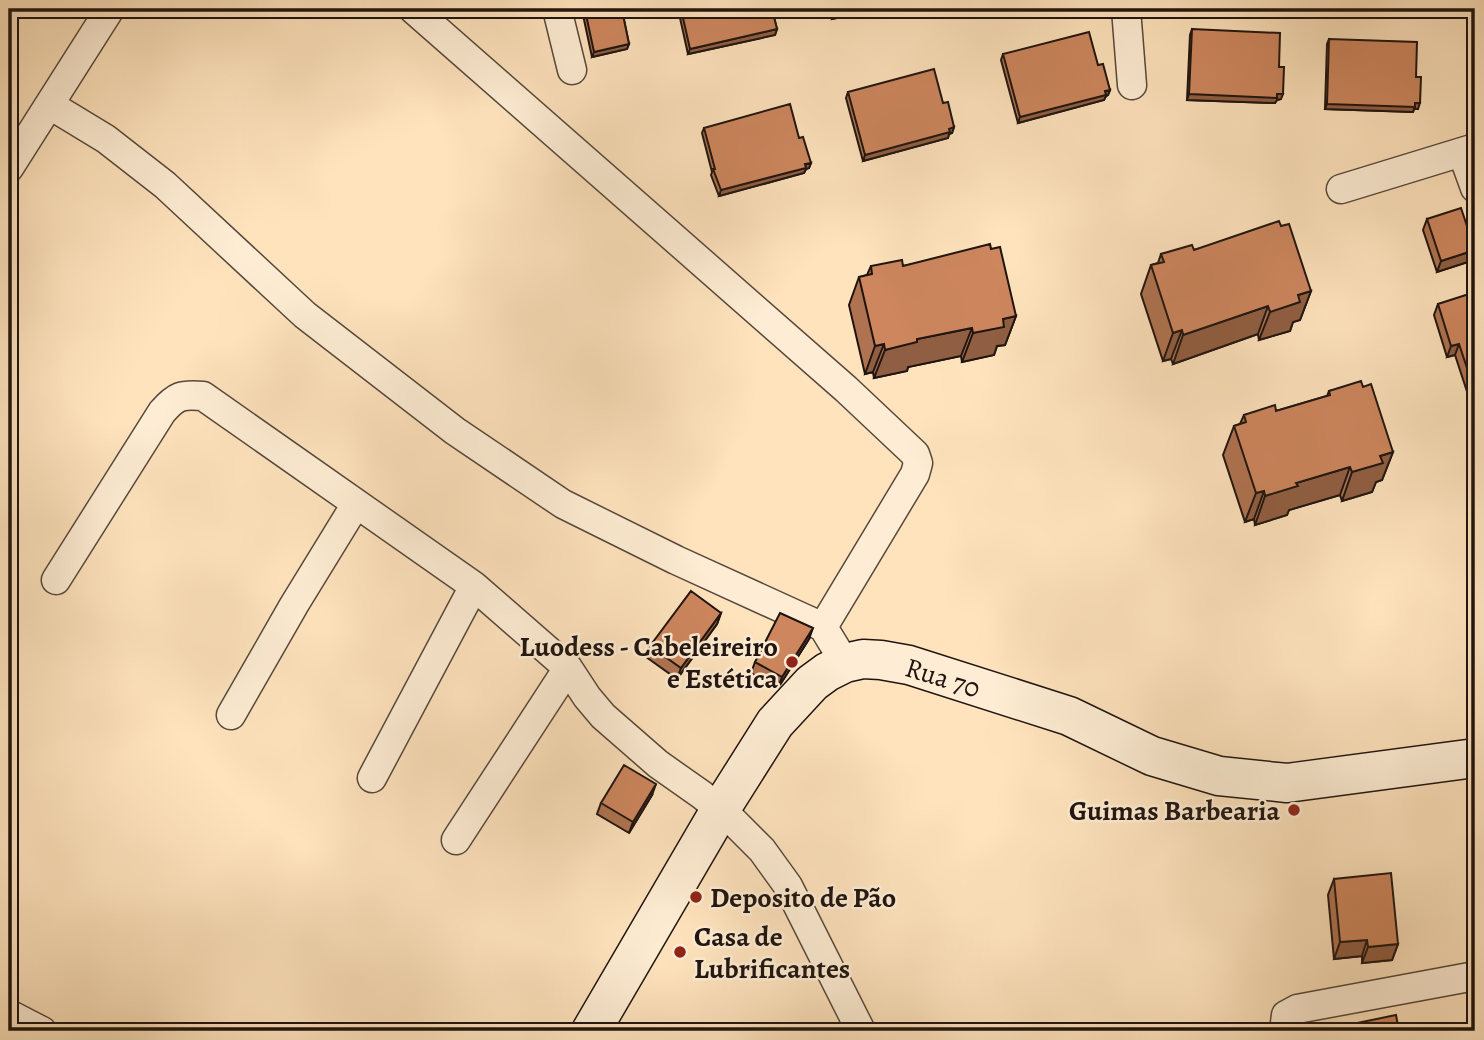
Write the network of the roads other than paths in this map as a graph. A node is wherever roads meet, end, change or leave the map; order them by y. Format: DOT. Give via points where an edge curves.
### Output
graph roads {
  1 [pos="110,9"];
  2 [pos="413,9"];
  3 [pos="557,9"];
  4 [pos="1126,9"];
  5 [pos="572,70"];
  6 [pos="1132,85"];
  7 [pos="50,106"];
  8 [pos="1469,150"];
  9 [pos="9,168"];
  10 [pos="1475,188"];
  11 [pos="1340,189"];
  12 [pos="356,505"];
  13 [pos="56,580"];
  14 [pos="474,586"];
  15 [pos="823,627"];
  16 [pos="845,663"];
  17 [pos="568,668"];
  18 [pos="231,715"];
  19 [pos="1475,758"];
  20 [pos="372,778"];
  21 [pos="720,810"];
  22 [pos="456,839"];
  23 [pos="1475,976"];
  24 [pos="9,1014"];
  25 [pos="42,1031"];
  26 [pos="591,1031"];
  27 [pos="861,1031"];
  28 [pos="1284,1031"];
  1 -- 7 [label="street"];
  2 -- 15 [label="street" via="915,454 915,474"];
  3 -- 5 [label="street"];
  4 -- 6 [label="street"];
  7 -- 9 [label="street"];
  7 -- 15 [label="street" via="106,139 165,185 304,315 374,371 537,487 676,560"];
  8 -- 10 [label="street"];
  8 -- 11 [label="street"];
  12 -- 13 [label="street" via="203,396 186,395 174,399 162,412"];
  12 -- 14 [label="street"];
  12 -- 18 [label="street"];
  14 -- 17 [label="street"];
  14 -- 20 [label="street"];
  15 -- 16 [label="street"];
  16 -- 19 [label="street, Rua 70" via="863,659 909,665 1069,716 1152,756 1219,776 1287,783"];
  16 -- 21 [label="street, Rua 70" via="793,701"];
  17 -- 21 [label="street" via="603,716"];
  17 -- 22 [label="street"];
  21 -- 26 [label="street, Rua 70"];
  21 -- 27 [label="street" via="762,850 788,886"];
  23 -- 28 [label="street" via="1297,1009 1286,1015"];
  24 -- 25 [label="street"];
}
